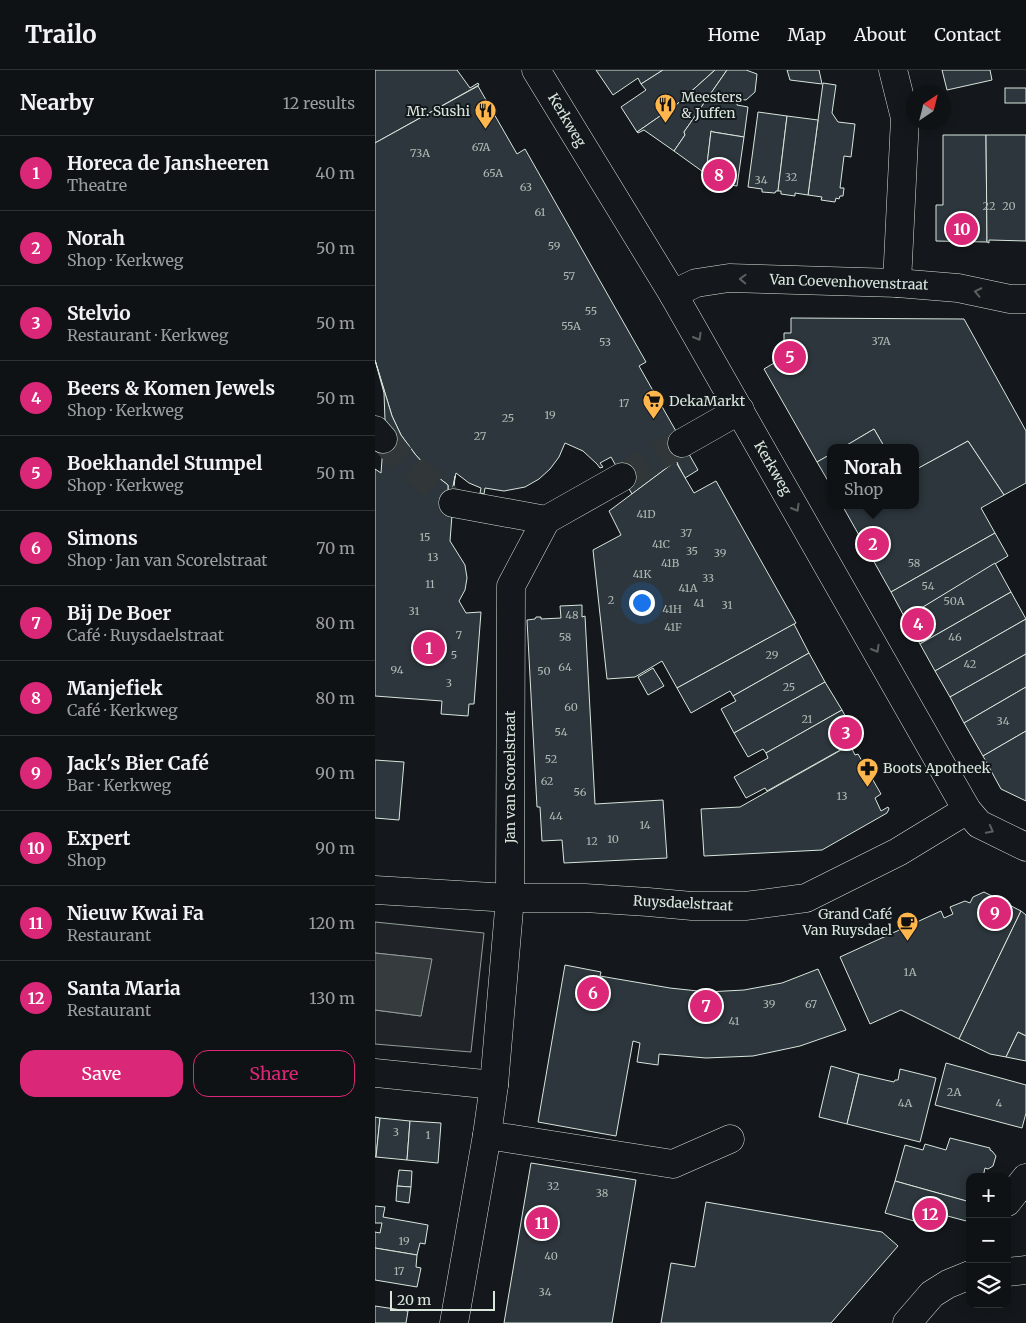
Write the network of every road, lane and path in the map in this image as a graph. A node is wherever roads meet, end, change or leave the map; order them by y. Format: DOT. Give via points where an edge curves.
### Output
graph roads {
  1 [pos="536,70"];
  2 [pos="893,70"];
  3 [pos="897,283"];
  4 [pos="673,294"];
  5 [pos="1026,299"];
  6 [pos="740,410"];
  7 [pos="682,443"];
  8 [pos="622,477"];
  9 [pos="453,503"];
  10 [pos="546,520"];
  11 [pos="967,810"];
  12 [pos="1026,847"];
  13 [pos="375,890"];
  14 [pos="510,898"];
  15 [pos="375,1073"];
  16 [pos="494,1085"];
  17 [pos="487,1136"];
  18 [pos="731,1139"];
  19 [pos="1026,1178"];
  20 [pos="1011,1197"];
  21 [pos="1026,1270"];
  22 [pos="1011,1272"];
  23 [pos="966,1274"];
  24 [pos="454,1323"];
  25 [pos="907,1323"];
  1 -- 4 [label="street, Kerkweg"];
  2 -- 3 [label="street" via="905,118"];
  3 -- 4 [label="street, Van Coevenhovenstraat, one-way" via="729,278 695,283"];
  5 -- 3 [label="street, Van Coevenhovenstraat, one-way" via="1009,299 958,288"];
  4 -- 6 [label="street, Kerkweg, one-way"];
  6 -- 7 [label="street"];
  6 -- 11 [label="street, Kerkweg, one-way"];
  8 -- 10 [label="street"];
  9 -- 10 [label="street"];
  10 -- 14 [label="street, Jan van Scorelstraat" via="511,586"];
  11 -- 12 [label="street, Kerkweg, one-way" via="979,824"];
  11 -- 14 [label="street, Ruysdaelstraat" via="898,852 806,898 745,906 692,906 585,898"];
  13 -- 14 [label="street, Ruysdaelstraat"];
  14 -- 16 [label="street, Jan van Scorelstraat"];
  15 -- 16 [label="street"];
  16 -- 17 [label="street, Jan van Scorelstraat"];
  17 -- 18 [label="street" via="673,1164"];
  17 -- 24 [label="street, Jan van Scorelstraat"];
  19 -- 20 [label="street"];
  21 -- 22 [label="street"];
  23 -- 25 [label="street" via="932,1294"];
}
